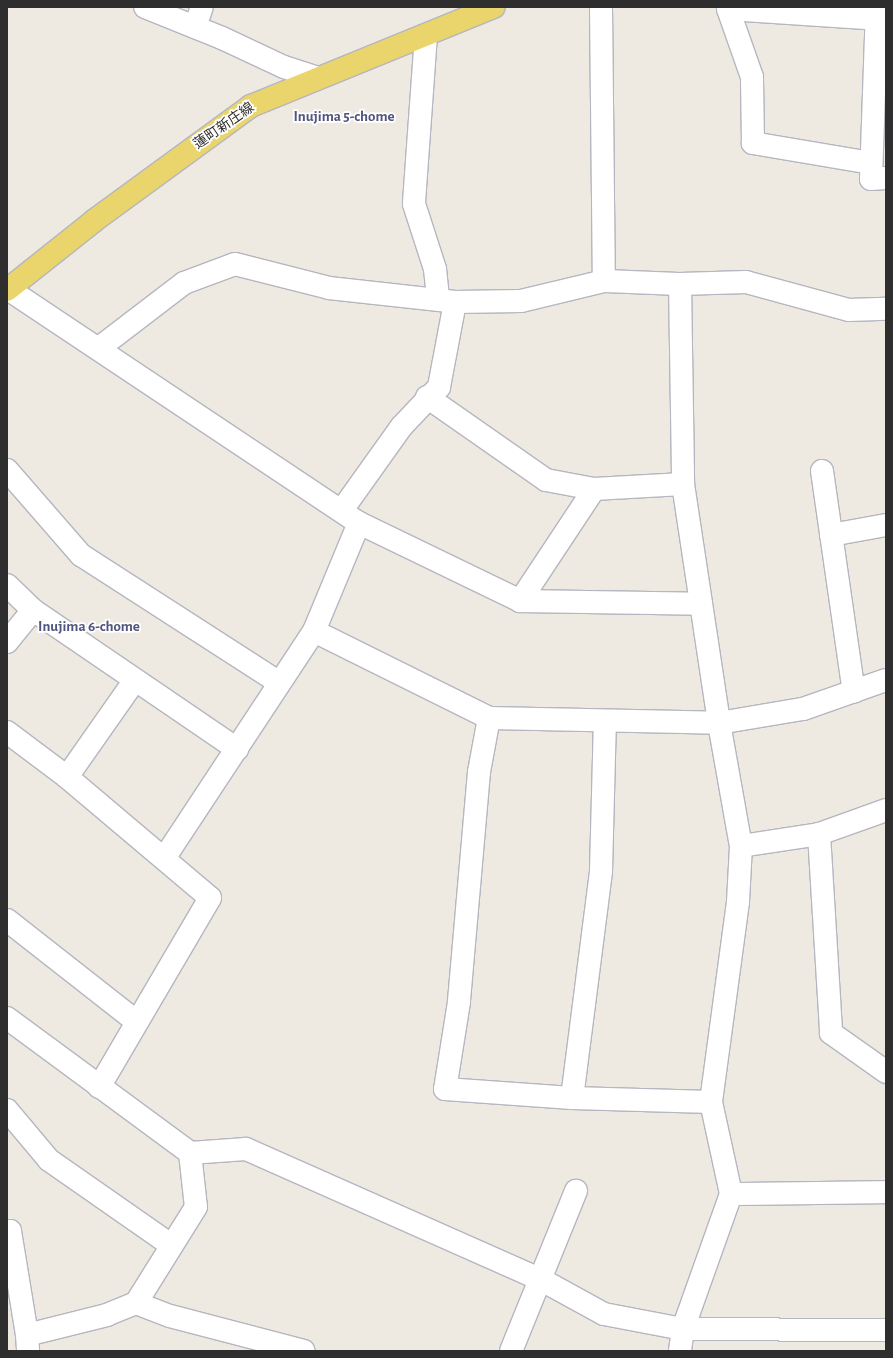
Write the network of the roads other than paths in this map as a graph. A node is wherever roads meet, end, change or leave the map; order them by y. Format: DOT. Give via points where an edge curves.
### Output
graph roads {
  1 [pos="145,7"];
  2 [pos="494,7"];
  3 [pos="600,7"];
  4 [pos="877,13"];
  5 [pos="198,17"];
  6 [pos="426,35"];
  7 [pos="317,78"];
  8 [pos="879,171"];
  9 [pos="604,282"];
  10 [pos="680,284"];
  11 [pos="8,290"];
  12 [pos="447,301"];
  13 [pos="886,309"];
  14 [pos="100,348"];
  15 [pos="427,397"];
  16 [pos="7,470"];
  17 [pos="822,471"];
  18 [pos="683,484"];
  19 [pos="594,489"];
  20 [pos="342,510"];
  21 [pos="359,523"];
  22 [pos="886,525"];
  23 [pos="831,535"];
  24 [pos="7,585"];
  25 [pos="520,601"];
  26 [pos="701,604"];
  27 [pos="33,610"];
  28 [pos="314,631"];
  29 [pos="7,642"];
  30 [pos="135,680"];
  31 [pos="886,680"];
  32 [pos="278,682"];
  33 [pos="854,692"];
  34 [pos="489,718"];
  35 [pos="605,721"];
  36 [pos="719,722"];
  37 [pos="7,732"];
  38 [pos="237,749"];
  39 [pos="66,777"];
  40 [pos="886,810"];
  41 [pos="819,834"];
  42 [pos="741,846"];
  43 [pos="164,858"];
  44 [pos="7,920"];
  45 [pos="7,1018"];
  46 [pos="138,1022"];
  47 [pos="886,1072"];
  48 [pos="99,1087"];
  49 [pos="572,1098"];
  50 [pos="711,1102"];
  51 [pos="7,1110"];
  52 [pos="190,1153"];
  53 [pos="576,1191"];
  54 [pos="886,1192"];
  55 [pos="731,1194"];
  56 [pos="7,1231"];
  57 [pos="171,1245"];
  58 [pos="540,1279"];
  59 [pos="136,1302"];
  60 [pos="683,1329"];
  61 [pos="886,1330"];
  62 [pos="28,1343"];
  63 [pos="304,1351"];
  64 [pos="511,1351"];
  65 [pos="680,1351"];
  1 -- 5 [label="street"];
  2 -- 6 [label="main road, 蓮町新庄線"];
  3 -- 9 [label="street"];
  4 -- 8 [label="street"];
  4 -- 8 [label="street" via="728,9 752,77 753,143"];
  5 -- 7 [label="street" via="284,67"];
  6 -- 7 [label="main road, 蓮町新庄線"];
  6 -- 12 [label="street" via="414,204"];
  7 -- 11 [label="main road, 蓮町新庄線" via="251,106 95,220"];
  9 -- 10 [label="street"];
  9 -- 12 [label="street" via="521,301"];
  10 -- 13 [label="street" via="746,282 849,310"];
  10 -- 18 [label="street"];
  11 -- 14 [label="street"];
  12 -- 14 [label="street" via="329,288 234,264 184,283"];
  12 -- 15 [label="street" via="439,387"];
  14 -- 20 [label="street"];
  15 -- 19 [label="street" via="546,480"];
  15 -- 20 [label="street" via="402,426"];
  16 -- 32 [label="street" via="81,555"];
  17 -- 23 [label="street"];
  18 -- 19 [label="street"];
  18 -- 26 [label="street"];
  19 -- 25 [label="street"];
  20 -- 21 [label="street"];
  21 -- 25 [label="street"];
  21 -- 28 [label="street"];
  22 -- 23 [label="street"];
  23 -- 33 [label="street"];
  24 -- 27 [label="street"];
  25 -- 26 [label="street"];
  26 -- 36 [label="street"];
  27 -- 29 [label="street"];
  27 -- 30 [label="street"];
  28 -- 32 [label="street"];
  28 -- 34 [label="street"];
  30 -- 38 [label="street"];
  30 -- 39 [label="street"];
  31 -- 33 [label="street"];
  32 -- 38 [label="street"];
  33 -- 36 [label="street" via="803,709"];
  34 -- 35 [label="street"];
  34 -- 49 [label="street" via="479,772 459,1002 445,1089"];
  35 -- 36 [label="street"];
  35 -- 49 [label="street" via="601,871"];
  36 -- 42 [label="street"];
  37 -- 39 [label="street"];
  38 -- 43 [label="street"];
  39 -- 43 [label="street"];
  40 -- 41 [label="street"];
  41 -- 42 [label="street"];
  41 -- 47 [label="street" via="831,1033"];
  42 -- 50 [label="street" via="738,902"];
  43 -- 46 [label="street" via="210,898"];
  44 -- 46 [label="street"];
  45 -- 48 [label="street"];
  46 -- 48 [label="street"];
  48 -- 52 [label="street"];
  49 -- 50 [label="street"];
  50 -- 55 [label="street"];
  51 -- 57 [label="street" via="48,1160"];
  52 -- 57 [label="street" via="196,1206"];
  52 -- 58 [label="street" via="246,1149"];
  53 -- 58 [label="street"];
  54 -- 55 [label="street"];
  55 -- 60 [label="street"];
  56 -- 62 [label="street" via="10,1231"];
  57 -- 59 [label="street"];
  58 -- 60 [label="street" via="604,1314"];
  58 -- 64 [label="street"];
  59 -- 62 [label="street"];
  59 -- 63 [label="street" via="170,1316"];
  60 -- 61 [label="street"];
  60 -- 65 [label="street"];
}
